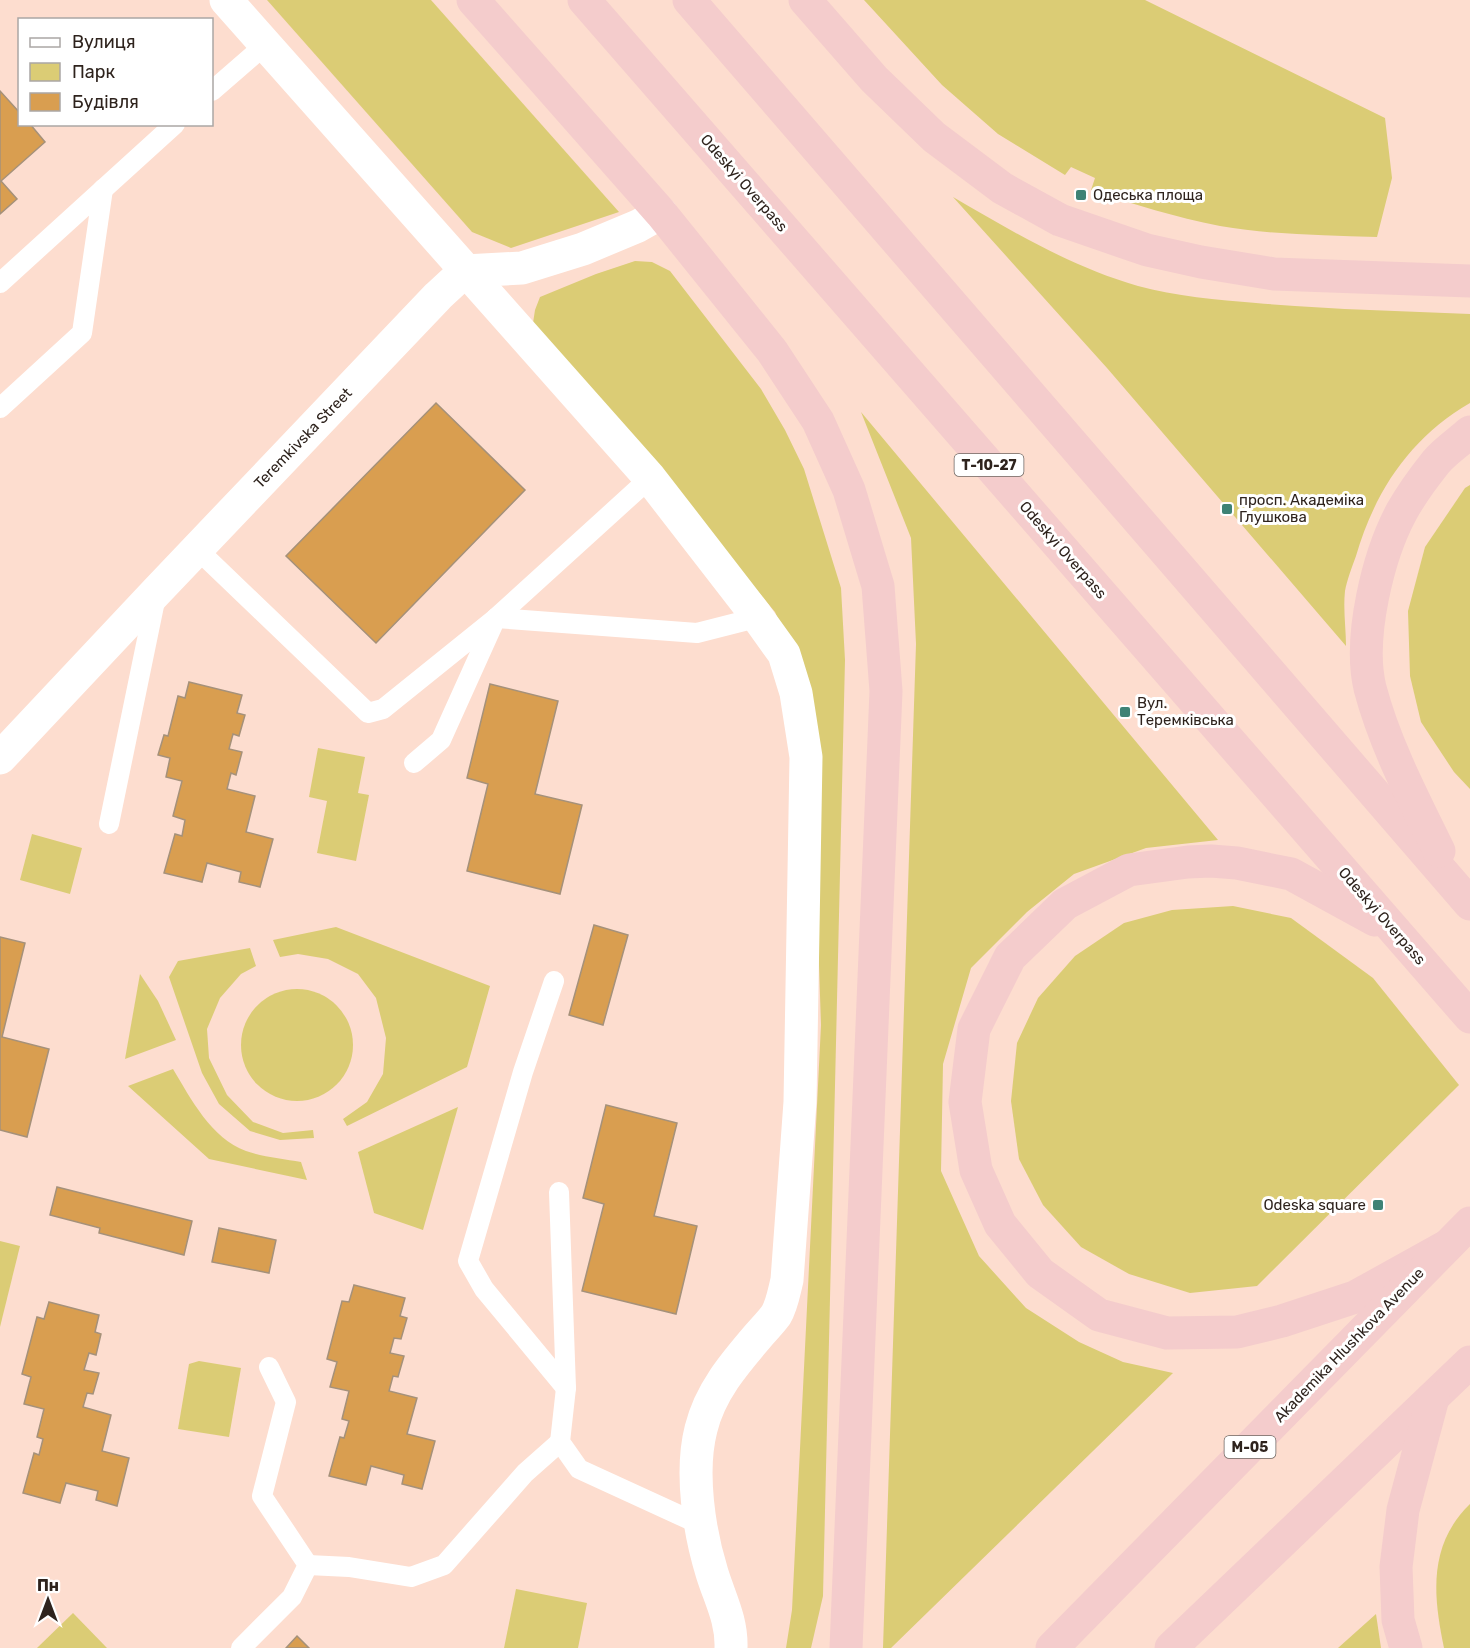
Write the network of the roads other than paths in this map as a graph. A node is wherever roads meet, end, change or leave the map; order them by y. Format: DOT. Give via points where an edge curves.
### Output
graph roads {
  1 [pos="226,0"];
  2 [pos="473,0"];
  3 [pos="585,0"];
  4 [pos="688,0"];
  5 [pos="805,0"];
  6 [pos="265,45"];
  7 [pos="213,90"];
  8 [pos="173,126"];
  9 [pos="103,189"];
  10 [pos="661,213"];
  11 [pos="465,271"];
  12 [pos="1470,281"];
  13 [pos="0,283"];
  14 [pos="0,408"];
  15 [pos="1470,432"];
  16 [pos="650,478"];
  17 [pos="197,549"];
  18 [pos="157,591"];
  19 [pos="756,615"];
  20 [pos="496,618"];
  21 [pos="0,758"];
  22 [pos="414,763"];
  23 [pos="110,824"];
  24 [pos="1463,896"];
  25 [pos="1394,930"];
  26 [pos="554,981"];
  27 [pos="1470,1017"];
  28 [pos="559,1192"];
  29 [pos="1470,1223"];
  30 [pos="1447,1246"];
  31 [pos="1470,1362"];
  32 [pos="269,1367"];
  33 [pos="566,1388"];
  34 [pos="1433,1398"];
  35 [pos="560,1442"];
  36 [pos="699,1524"];
  37 [pos="308,1565"];
  38 [pos="241,1648"];
  39 [pos="731,1648"];
  40 [pos="846,1648"];
  41 [pos="1052,1648"];
  42 [pos="1171,1648"];
  43 [pos="1406,1648"];
  1 -- 6 [label="street"];
  2 -- 10 [label="highway"];
  3 -- 25 [label="highway, Odeskyi Overpass / Т-10-27"];
  4 -- 24 [label="highway"];
  5 -- 12 [label="highway" via="874,79 934,137 1002,188 1060,220 1147,250 1264,272"];
  6 -- 7 [label="lane"];
  6 -- 11 [label="street"];
  8 -- 9 [label="lane"];
  9 -- 13 [label="lane"];
  9 -- 14 [label="lane" via="82,333"];
  10 -- 11 [label="street" via="583,249 522,268"];
  10 -- 40 [label="highway" via="772,351 818,421 849,490 878,586 886,691"];
  11 -- 16 [label="street"];
  11 -- 17 [label="street, Teremkivska Street"];
  15 -- 24 [label="highway" via="1437,461 1402,512 1379,569 1368,623 1367,661 1370,686 1391,752"];
  16 -- 19 [label="street"];
  16 -- 20 [label="lane"];
  17 -- 18 [label="street, Teremkivska Street"];
  17 -- 20 [label="lane" via="368,713 383,709"];
  18 -- 21 [label="street, Teremkivska Street"];
  18 -- 23 [label="lane"];
  19 -- 20 [label="lane" via="697,633"];
  19 -- 36 [label="street" via="784,654 796,693 806,757 800,1102 783,1300 712,1397 701,1429 696,1473"];
  20 -- 22 [label="lane" via="441,740"];
  25 -- 27 [label="highway, Odeskyi Overpass / Т-10-27"];
  25 -- 30 [label="highway" via="1291,874 1237,863 1188,862 1129,870 1065,904 1010,957 974,1029 965,1102 976,1170 999,1224 1040,1273 1099,1315 1167,1334 1237,1332 1282,1321 1354,1297"];
  26 -- 33 [label="lane" via="468,1261 484,1289"];
  28 -- 33 [label="lane"];
  29 -- 30 [label="highway, Akademika Hlushkova Avenue / М-05"];
  30 -- 41 [label="highway, Akademika Hlushkova Avenue / М-05"];
  31 -- 34 [label="highway"];
  32 -- 37 [label="lane" via="286,1402 262,1496"];
  33 -- 35 [label="lane"];
  34 -- 42 [label="highway"];
  34 -- 43 [label="highway" via="1403,1510 1396,1567 1398,1620"];
  35 -- 36 [label="lane" via="579,1469"];
  35 -- 37 [label="lane" via="525,1473 444,1565 411,1577"];
  36 -- 39 [label="street" via="729,1618"];
  37 -- 38 [label="lane" via="292,1597"];
}
